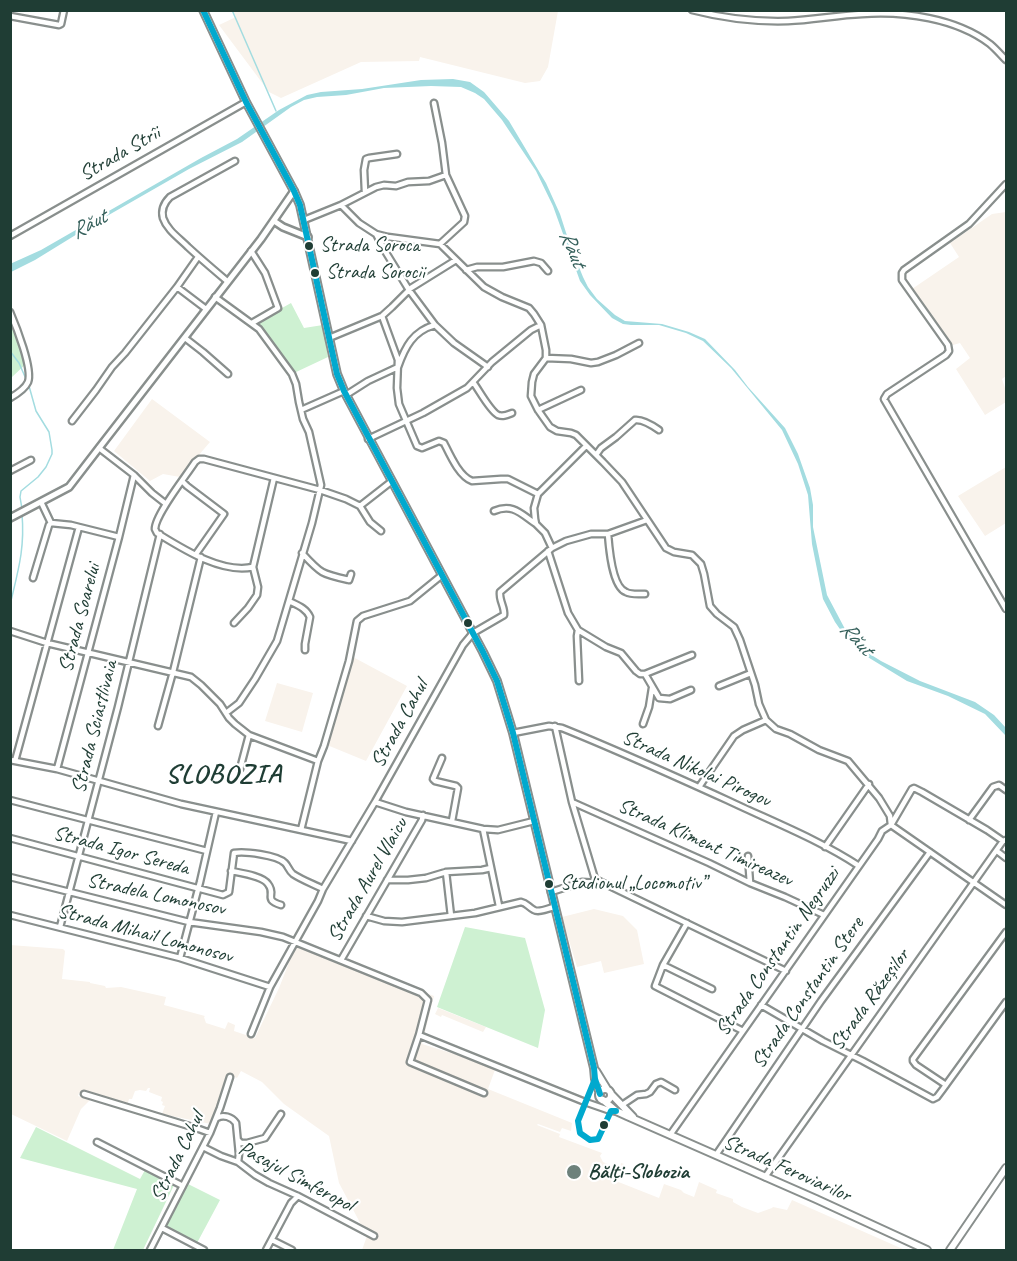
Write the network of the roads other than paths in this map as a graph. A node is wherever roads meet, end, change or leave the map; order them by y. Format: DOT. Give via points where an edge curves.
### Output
graph roads {
  1 [pos="64,10"];
  2 [pos="202,10"];
  3 [pos="692,10"];
  4 [pos="10,16"];
  5 [pos="1006,60"];
  6 [pos="246,102"];
  7 [pos="434,103"];
  8 [pos="397,154"];
  9 [pos="235,161"];
  10 [pos="446,175"];
  11 [pos="1006,184"];
  12 [pos="294,190"];
  13 [pos="365,192"];
  14 [pos="341,206"];
  15 [pos="304,220"];
  16 [pos="274,221"];
  17 [pos="376,234"];
  18 [pos="10,236"];
  19 [pos="308,237"];
  20 [pos="440,244"];
  21 [pos="251,251"];
  22 [pos="198,257"];
  23 [pos="456,260"];
  24 [pos="466,270"];
  25 [pos="548,271"];
  26 [pos="227,281"];
  27 [pos="177,286"];
  28 [pos="409,290"];
  29 [pos="215,297"];
  30 [pos="206,309"];
  31 [pos="10,312"];
  32 [pos="382,316"];
  33 [pos="252,323"];
  34 [pos="435,325"];
  35 [pos="541,325"];
  36 [pos="185,338"];
  37 [pos="329,338"];
  38 [pos="639,343"];
  39 [pos="546,358"];
  40 [pos="398,367"];
  41 [pos="488,367"];
  42 [pos="228,374"];
  43 [pos="473,382"];
  44 [pos="582,390"];
  45 [pos="345,393"];
  46 [pos="10,398"];
  47 [pos="301,410"];
  48 [pos="538,410"];
  49 [pos="512,413"];
  50 [pos="72,421"];
  51 [pos="406,422"];
  52 [pos="659,430"];
  53 [pos="368,439"];
  54 [pos="586,446"];
  55 [pos="99,448"];
  56 [pos="596,455"];
  57 [pos="32,460"];
  58 [pos="10,471"];
  59 [pos="134,475"];
  60 [pos="274,478"];
  61 [pos="182,481"];
  62 [pos="392,481"];
  63 [pos="320,490"];
  64 [pos="538,494"];
  65 [pos="41,502"];
  66 [pos="166,504"];
  67 [pos="360,506"];
  68 [pos="494,511"];
  69 [pos="10,518"];
  70 [pos="647,520"];
  71 [pos="51,523"];
  72 [pos="536,524"];
  73 [pos="79,527"];
  74 [pos="381,531"];
  75 [pos="160,534"];
  76 [pos="608,534"];
  77 [pos="119,537"];
  78 [pos="550,550"];
  79 [pos="302,553"];
  80 [pos="196,554"];
  81 [pos="201,557"];
  82 [pos="253,567"];
  83 [pos="351,574"];
  84 [pos="442,574"];
  85 [pos="33,578"];
  86 [pos="645,594"];
  87 [pos="289,602"];
  88 [pos="1006,609"];
  89 [pos="234,623"];
  90 [pos="578,630"];
  91 [pos="12,632"];
  92 [pos="473,633"];
  93 [pos="47,643"];
  94 [pos="306,650"];
  95 [pos="88,653"];
  96 [pos="692,655"];
  97 [pos="128,663"];
  98 [pos="173,672"];
  99 [pos="645,674"];
  100 [pos="751,674"];
  101 [pos="579,681"];
  102 [pos="719,686"];
  103 [pos="652,688"];
  104 [pos="691,690"];
  105 [pos="226,713"];
  106 [pos="766,720"];
  107 [pos="644,724"];
  108 [pos="158,726"];
  109 [pos="555,726"];
  110 [pos="513,733"];
  111 [pos="249,735"];
  112 [pos="442,758"];
  113 [pos="13,760"];
  114 [pos="318,761"];
  115 [pos="57,769"];
  116 [pos="240,770"];
  117 [pos="99,780"];
  118 [pos="869,784"];
  119 [pos="699,788"];
  120 [pos="1006,790"];
  121 [pos="10,800"];
  122 [pos="375,802"];
  123 [pos="572,802"];
  124 [pos="216,812"];
  125 [pos="423,815"];
  126 [pos="88,820"];
  127 [pos="969,820"];
  128 [pos="452,821"];
  129 [pos="534,821"];
  130 [pos="891,825"];
  131 [pos="483,829"];
  132 [pos="301,830"];
  133 [pos="10,838"];
  134 [pos="352,841"];
  135 [pos="1005,841"];
  136 [pos="825,847"];
  137 [pos="207,851"];
  138 [pos="997,851"];
  139 [pos="930,852"];
  140 [pos="79,856"];
  141 [pos="748,856"];
  142 [pos="1006,858"];
  143 [pos="859,866"];
  144 [pos="491,868"];
  145 [pos="231,871"];
  146 [pos="446,872"];
  147 [pos="10,877"];
  148 [pos="387,880"];
  149 [pos="601,883"];
  150 [pos="750,883"];
  151 [pos="974,883"];
  152 [pos="198,888"];
  153 [pos="323,889"];
  154 [pos="551,892"];
  155 [pos="69,893"];
  156 [pos="281,905"];
  157 [pos="1006,905"];
  158 [pos="499,906"];
  159 [pos="555,907"];
  160 [pos="10,915"];
  161 [pos="824,915"];
  162 [pos="366,916"];
  163 [pos="451,916"];
  164 [pos="189,922"];
  165 [pos="687,923"];
  166 [pos="60,927"];
  167 [pos="1006,932"];
  168 [pos="295,941"];
  169 [pos="180,958"];
  170 [pos="341,960"];
  171 [pos="663,965"];
  172 [pos="786,971"];
  173 [pos="270,987"];
  174 [pos="712,989"];
  175 [pos="1006,1002"];
  176 [pos="761,1005"];
  177 [pos="802,1029"];
  178 [pos="743,1031"];
  179 [pos="251,1034"];
  180 [pos="419,1035"];
  181 [pos="851,1055"];
  182 [pos="594,1068"];
  183 [pos="230,1077"];
  184 [pos="946,1085"];
  185 [pos="675,1090"];
  186 [pos="609,1091"];
  187 [pos="484,1093"];
  188 [pos="84,1095"];
  189 [pos="602,1097"];
  190 [pos="619,1108"];
  191 [pos="281,1114"];
  192 [pos="217,1118"];
  193 [pos="210,1133"];
  194 [pos="670,1135"];
  195 [pos="238,1140"];
  196 [pos="97,1142"];
  197 [pos="203,1147"];
  198 [pos="716,1155"];
  199 [pos="238,1162"];
  200 [pos="1006,1168"];
  201 [pos="765,1177"];
  202 [pos="183,1186"];
  203 [pos="298,1196"];
  204 [pos="162,1228"];
  205 [pos="374,1236"];
  206 [pos="272,1240"];
  207 [pos="150,1251"];
  208 [pos="204,1251"];
  209 [pos="266,1251"];
  210 [pos="292,1251"];
  211 [pos="927,1251"];
  212 [pos="950,1251"];
  1 -- 4 [label="street" via="59,25"];
  2 -- 6 [label="main road"];
  3 -- 5 [label="street" via="753,20 788,21 863,13 928,18 968,31 990,44"];
  6 -- 12 [label="main road"];
  6 -- 18 [label="street, Strada Strîi"];
  7 -- 10 [label="street"];
  8 -- 13 [label="street" via="366,159"];
  9 -- 22 [label="street" via="170,197 164,205 163,215 172,232"];
  10 -- 13 [label="street" via="429,181 381,185"];
  10 -- 20 [label="street" via="465,219"];
  11 -- 88 [label="street" via="969,224 902,273 902,280 949,351 884,399"];
  12 -- 15 [label="main road"];
  12 -- 16 [label="street"];
  13 -- 14 [label="street"];
  14 -- 15 [label="street"];
  14 -- 17 [label="street"];
  15 -- 19 [label="main road"];
  16 -- 19 [label="street"];
  16 -- 21 [label="street"];
  17 -- 20 [label="street"];
  17 -- 28 [label="street"];
  19 -- 37 [label="main road"];
  20 -- 23 [label="street"];
  21 -- 26 [label="street"];
  21 -- 33 [label="street" via="265,273 278,309"];
  22 -- 26 [label="street"];
  22 -- 27 [label="street"];
  23 -- 24 [label="street"];
  23 -- 28 [label="street"];
  24 -- 25 [label="street" via="534,261"];
  24 -- 35 [label="street" via="492,292 529,308"];
  26 -- 29 [label="street"];
  27 -- 30 [label="street"];
  27 -- 50 [label="street"];
  28 -- 32 [label="street"];
  28 -- 34 [label="street"];
  29 -- 30 [label="street"];
  29 -- 33 [label="street"];
  30 -- 36 [label="street"];
  31 -- 46 [label="street" via="29,375 27,384"];
  32 -- 37 [label="street"];
  32 -- 40 [label="street"];
  33 -- 47 [label="street" via="294,379"];
  34 -- 40 [label="street" via="415,335"];
  34 -- 41 [label="street"];
  35 -- 39 [label="street"];
  35 -- 41 [label="street"];
  36 -- 42 [label="street"];
  36 -- 55 [label="street"];
  37 -- 45 [label="main road"];
  38 -- 39 [label="street" via="598,362"];
  39 -- 48 [label="street" via="532,382 531,396"];
  40 -- 45 [label="street"];
  40 -- 51 [label="street" via="399,404"];
  41 -- 43 [label="street"];
  43 -- 49 [label="street" via="494,412 506,416"];
  43 -- 51 [label="street"];
  44 -- 48 [label="street"];
  45 -- 47 [label="street"];
  45 -- 53 [label="main road"];
  47 -- 63 [label="street"];
  48 -- 54 [label="street" via="550,427 576,435"];
  51 -- 53 [label="street"];
  51 -- 64 [label="street" via="419,448 444,443 469,480 505,479"];
  52 -- 56 [label="street" via="636,420"];
  53 -- 62 [label="main road"];
  54 -- 56 [label="street"];
  54 -- 64 [label="street"];
  55 -- 59 [label="street"];
  55 -- 65 [label="street" via="74,483"];
  56 -- 70 [label="street" via="622,482"];
  57 -- 58 [label="street"];
  59 -- 66 [label="street"];
  59 -- 77 [label="street, Strada Soarelui"];
  60 -- 61 [label="street" via="201,458"];
  60 -- 63 [label="street"];
  60 -- 82 [label="street"];
  61 -- 66 [label="street"];
  61 -- 80 [label="street" via="224,514"];
  62 -- 67 [label="street"];
  62 -- 84 [label="main road"];
  63 -- 67 [label="street"];
  63 -- 79 [label="street"];
  64 -- 72 [label="street" via="534,508"];
  65 -- 69 [label="street"];
  65 -- 71 [label="street"];
  66 -- 75 [label="street, Strada Sciastlivaia" via="154,525"];
  67 -- 74 [label="street"];
  68 -- 72 [label="street" via="512,508"];
  70 -- 76 [label="street, Strada Cahul"];
  70 -- 100 [label="street" via="666,549 692,555 699,562 710,606 734,627"];
  71 -- 73 [label="street"];
  71 -- 85 [label="street"];
  72 -- 78 [label="street" via="543,530"];
  73 -- 77 [label="street"];
  73 -- 93 [label="street"];
  75 -- 80 [label="street"];
  75 -- 97 [label="street, Strada Sciastlivaia"];
  76 -- 78 [label="street, Strada Cahul" via="584,535"];
  76 -- 86 [label="street" via="618,585 625,592"];
  77 -- 95 [label="street, Strada Soarelui"];
  78 -- 90 [label="street" via="568,613"];
  78 -- 92 [label="street, Strada Cahul" via="500,592 504,615"];
  79 -- 83 [label="street" via="327,575 349,580"];
  79 -- 87 [label="street"];
  80 -- 81 [label="street"];
  81 -- 82 [label="street" via="241,569"];
  81 -- 98 [label="street"];
  82 -- 89 [label="street" via="257,595"];
  84 -- 92 [label="main road"];
  84 -- 114 [label="street" via="410,601 357,621 350,661"];
  87 -- 94 [label="street" via="304,609 310,617"];
  87 -- 105 [label="street" via="277,641 251,686"];
  90 -- 99 [label="street" via="621,653 636,671"];
  90 -- 101 [label="street"];
  91 -- 93 [label="street"];
  92 -- 110 [label="main road" via="497,681"];
  92 -- 122 [label="street, Strada Cahul"];
  93 -- 95 [label="street"];
  93 -- 113 [label="street"];
  95 -- 97 [label="street"];
  95 -- 115 [label="street, Strada Soarelui"];
  96 -- 99 [label="street"];
  97 -- 98 [label="street"];
  97 -- 117 [label="street, Strada Sciastlivaia"];
  98 -- 105 [label="street" via="194,679"];
  98 -- 108 [label="street"];
  99 -- 103 [label="street"];
  100 -- 102 [label="street"];
  100 -- 106 [label="street"];
  103 -- 104 [label="street" via="659,699"];
  103 -- 107 [label="street"];
  105 -- 111 [label="street"];
  106 -- 118 [label="street" via="776,729 848,761"];
  106 -- 119 [label="street" via="734,736"];
  109 -- 110 [label="street, Strada Nikolai Pirogov"];
  109 -- 119 [label="street, Strada Nikolai Pirogov"];
  109 -- 123 [label="street"];
  110 -- 129 [label="main road"];
  111 -- 114 [label="street"];
  111 -- 116 [label="street"];
  112 -- 128 [label="street" via="433,779 458,788"];
  113 -- 115 [label="street"];
  114 -- 132 [label="street"];
  115 -- 117 [label="street"];
  117 -- 124 [label="street"];
  117 -- 126 [label="street, Strada Sciastlivaia"];
  118 -- 130 [label="street" via="887,811"];
  118 -- 136 [label="street"];
  119 -- 136 [label="street, Strada Nikolai Pirogov"];
  120 -- 127 [label="street" via="999,785 993,787"];
  121 -- 126 [label="street"];
  122 -- 125 [label="street"];
  122 -- 134 [label="street, Strada Cahul"];
  123 -- 149 [label="street" via="594,878"];
  123 -- 150 [label="street, Strada Kliment Timireazev"];
  124 -- 132 [label="street"];
  124 -- 137 [label="street"];
  125 -- 128 [label="street"];
  125 -- 148 [label="street, Strada Aurel Vlaicu"];
  126 -- 137 [label="street"];
  126 -- 140 [label="street, Strada Sciastlivaia"];
  127 -- 130 [label="street, Strada Constantin Negruzzi" via="913,788"];
  127 -- 135 [label="street"];
  128 -- 131 [label="street"];
  129 -- 131 [label="street" via="498,830"];
  129 -- 154 [label="main road"];
  130 -- 139 [label="street"];
  130 -- 143 [label="street, Strada Constantin Negruzzi" via="882,831"];
  131 -- 144 [label="street"];
  132 -- 134 [label="street"];
  133 -- 140 [label="street, Strada Igor Sereda"];
  134 -- 153 [label="street, Strada Cahul"];
  135 -- 138 [label="street, Strada Răzeșilor"];
  136 -- 143 [label="street, Strada Nikolai Pirogov"];
  137 -- 152 [label="street"];
  138 -- 142 [label="street"];
  138 -- 151 [label="street, Strada Răzeșilor"];
  139 -- 151 [label="street"];
  139 -- 177 [label="street, Strada Constantin Stere"];
  140 -- 152 [label="street, Strada Igor Sereda"];
  140 -- 155 [label="street, Strada Sciastlivaia"];
  141 -- 150 [label="street"];
  143 -- 161 [label="street, Strada Constantin Negruzzi"];
  144 -- 146 [label="street"];
  144 -- 158 [label="street"];
  145 -- 152 [label="street, Strada Igor Sereda" via="229,892 223,895"];
  145 -- 153 [label="street" via="234,853 270,856"];
  145 -- 156 [label="street" via="266,881 271,902"];
  146 -- 148 [label="street" via="426,878"];
  146 -- 163 [label="street"];
  147 -- 155 [label="street, Stradela Lomonosov"];
  148 -- 162 [label="street, Strada Aurel Vlaicu"];
  149 -- 154 [label="street" via="582,882"];
  149 -- 165 [label="street"];
  150 -- 161 [label="street, Strada Kliment Timireazev"];
  151 -- 157 [label="street"];
  151 -- 181 [label="street, Strada Răzeșilor"];
  152 -- 164 [label="street"];
  153 -- 168 [label="street, Strada Cahul"];
  154 -- 159 [label="main road"];
  155 -- 164 [label="street, Stradela Lomonosov"];
  155 -- 166 [label="street, Strada Sciastlivaia"];
  158 -- 159 [label="street" via="521,902 538,911"];
  158 -- 163 [label="street"];
  159 -- 182 [label="main road"];
  160 -- 166 [label="street, Strada Mihail Lomonosov"];
  161 -- 172 [label="street, Strada Constantin Negruzzi"];
  162 -- 163 [label="street" via="392,922"];
  162 -- 170 [label="street, Strada Aurel Vlaicu"];
  164 -- 168 [label="street, Stradela Lomonosov"];
  164 -- 169 [label="street"];
  165 -- 171 [label="street"];
  165 -- 172 [label="street"];
  166 -- 169 [label="street, Strada Mihail Lomonosov"];
  167 -- 184 [label="street" via="914,1059 914,1064"];
  168 -- 170 [label="street, Strada Aurel Vlaicu"];
  168 -- 173 [label="street, Strada Cahul"];
  169 -- 173 [label="street, Strada Mihail Lomonosov"];
  170 -- 180 [label="street, Strada Aurel Vlaicu" via="421,993 428,1000"];
  171 -- 174 [label="street"];
  171 -- 178 [label="street" via="655,987"];
  172 -- 176 [label="street, Strada Constantin Negruzzi"];
  173 -- 179 [label="street, Strada Cahul"];
  175 -- 184 [label="street"];
  176 -- 177 [label="street"];
  176 -- 178 [label="street, Strada Constantin Negruzzi"];
  177 -- 181 [label="street"];
  177 -- 198 [label="street, Strada Constantin Stere"];
  178 -- 194 [label="street, Strada Constantin Negruzzi"];
  180 -- 187 [label="street" via="410,1062"];
  180 -- 190 [label="street" via="585,1102 611,1111"];
  181 -- 184 [label="street" via="930,1098 934,1099"];
  181 -- 201 [label="street, Strada Răzeșilor"];
  182 -- 186 [label="main road"];
  182 -- 189 [label="main road"];
  183 -- 192 [label="street, Strada Cahul"];
  185 -- 190 [label="street" via="661,1082"];
  186 -- 189 [label="main road" via="602,1090"];
  186 -- 189 [label="main road" via="609,1099"];
  186 -- 190 [label="main road"];
  188 -- 193 [label="street"];
  189 -- 190 [label="main road"];
  190 -- 194 [label="main road, Strada Feroviarilor"];
  191 -- 195 [label="street" via="265,1138 247,1143"];
  192 -- 193 [label="street, Strada Cahul"];
  192 -- 195 [label="street" via="234,1119"];
  193 -- 197 [label="street, Strada Cahul"];
  194 -- 198 [label="main road, Strada Feroviarilor"];
  195 -- 199 [label="street"];
  196 -- 202 [label="street"];
  197 -- 199 [label="street, Pasajul Simferopol"];
  197 -- 202 [label="street, Strada Cahul"];
  198 -- 201 [label="main road, Strada Feroviarilor"];
  199 -- 203 [label="street, Pasajul Simferopol"];
  200 -- 212 [label="main road"];
  201 -- 211 [label="main road, Strada Feroviarilor"];
  202 -- 204 [label="street, Strada Cahul"];
  203 -- 205 [label="street, Pasajul Simferopol"];
  203 -- 206 [label="street" via="292,1200"];
  204 -- 207 [label="street, Strada Cahul"];
  204 -- 208 [label="street"];
  206 -- 209 [label="street"];
  206 -- 210 [label="street"];
}
